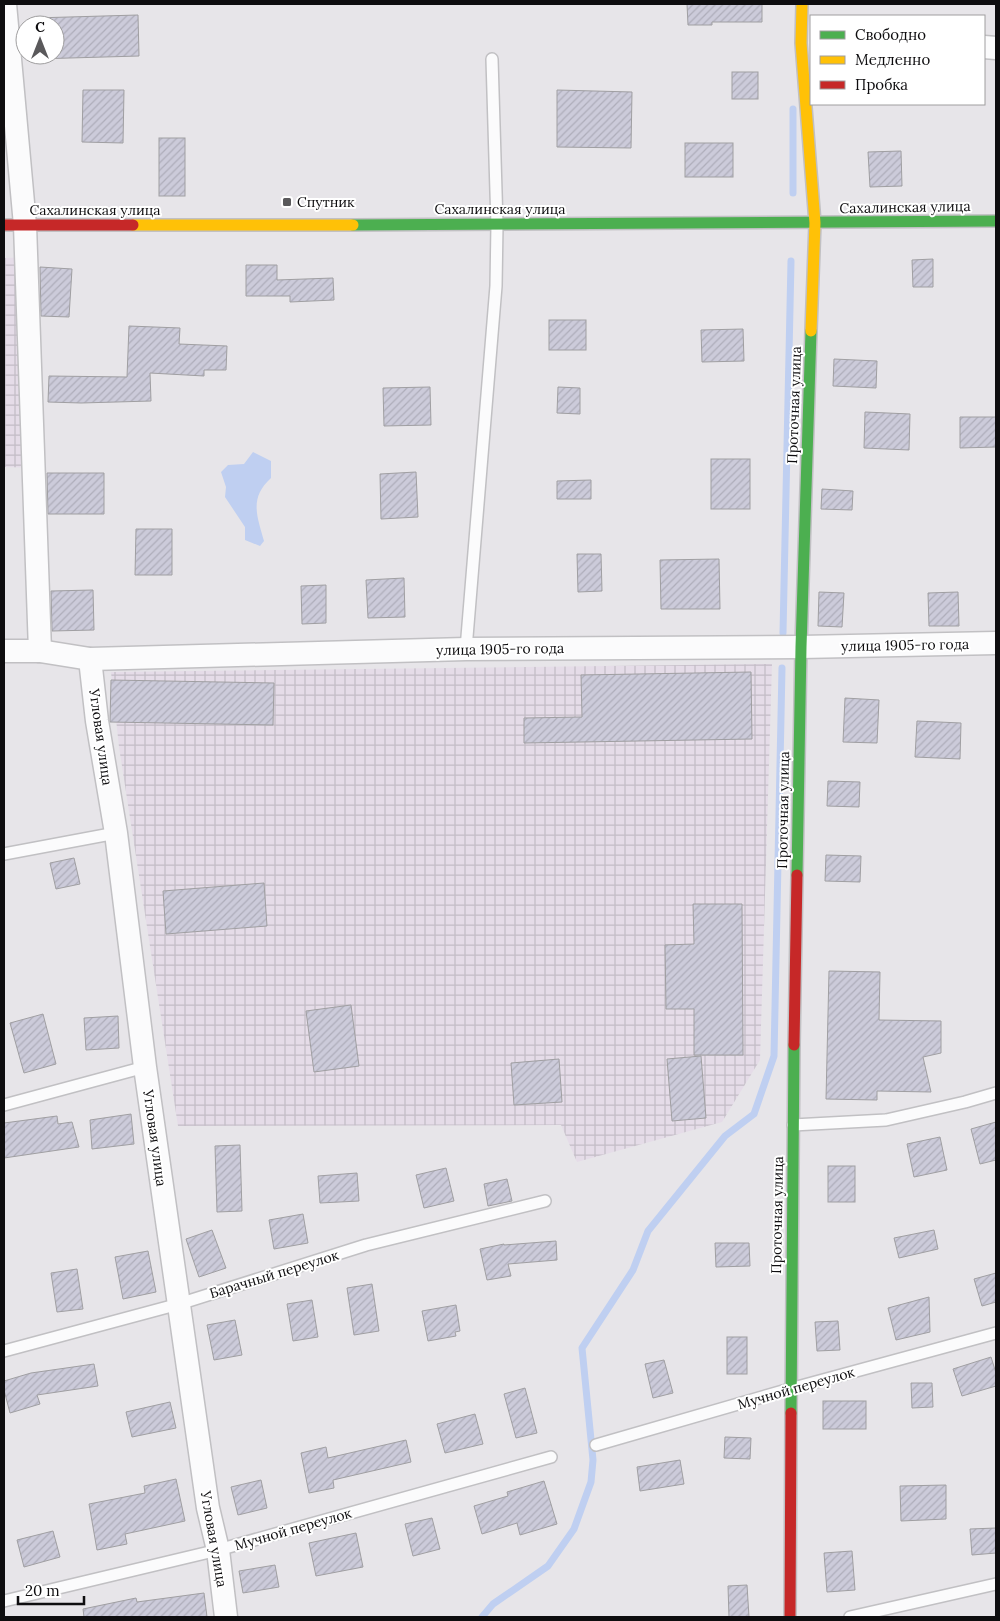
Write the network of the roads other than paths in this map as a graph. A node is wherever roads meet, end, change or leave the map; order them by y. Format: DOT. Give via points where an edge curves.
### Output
graph roads {
  1 [pos="5,4"];
  2 [pos="802,4"];
  3 [pos="806,43"];
  4 [pos="492,59"];
  5 [pos="996,221"];
  6 [pos="815,223"];
  7 [pos="15,225"];
  8 [pos="497,225"];
  9 [pos="996,643"];
  10 [pos="801,647"];
  11 [pos="466,649"];
  12 [pos="4,651"];
  13 [pos="40,651"];
  14 [pos="90,659"];
  15 [pos="116,833"];
  16 [pos="4,854"];
  17 [pos="144,1067"];
  18 [pos="996,1093"];
  19 [pos="4,1105"];
  20 [pos="793,1125"];
  21 [pos="545,1201"];
  22 [pos="179,1304"];
  23 [pos="996,1333"];
  24 [pos="4,1351"];
  25 [pos="790,1389"];
  26 [pos="596,1445"];
  27 [pos="551,1457"];
  28 [pos="218,1550"];
  29 [pos="996,1584"];
  30 [pos="4,1600"];
  31 [pos="226,1617"];
  32 [pos="790,1617"];
  33 [pos="850,1617"];
  1 -- 7 [label="street"];
  2 -- 3 [label="street, Проточная улица"];
  3 -- 6 [label="street, Проточная улица"];
  4 -- 8 [label="lane"];
  5 -- 6 [label="street, Сахалинская улица"];
  6 -- 8 [label="street, Сахалинская улица"];
  6 -- 10 [label="street, Проточная улица"];
  7 -- 8 [label="street, Сахалинская улица"];
  7 -- 13 [label="street"];
  8 -- 11 [label="lane" via="496,286"];
  9 -- 10 [label="street, улица 1905-го года"];
  10 -- 11 [label="street, улица 1905-го года"];
  10 -- 20 [label="street, Проточная улица"];
  11 -- 14 [label="street, улица 1905-го года"];
  12 -- 13 [label="street, улица 1905-го года"];
  13 -- 14 [label="street, улица 1905-го года"];
  14 -- 15 [label="street, Угловая улица"];
  15 -- 16 [label="lane"];
  15 -- 17 [label="street, Угловая улица"];
  17 -- 19 [label="lane"];
  17 -- 22 [label="street, Угловая улица"];
  18 -- 20 [label="lane" via="886,1120"];
  20 -- 25 [label="street, Проточная улица"];
  21 -- 22 [label="lane, Барачный переулок" via="366,1245"];
  22 -- 24 [label="lane, Барачный переулок"];
  22 -- 28 [label="street, Угловая улица" via="208,1508"];
  23 -- 25 [label="lane, Мучной переулок"];
  25 -- 26 [label="lane, Мучной переулок"];
  25 -- 32 [label="street, Проточная улица"];
  27 -- 28 [label="lane, Мучной переулок"];
  28 -- 30 [label="lane, Мучной переулок"];
  28 -- 31 [label="street, Угловая улица"];
  29 -- 33 [label="lane"];
}
